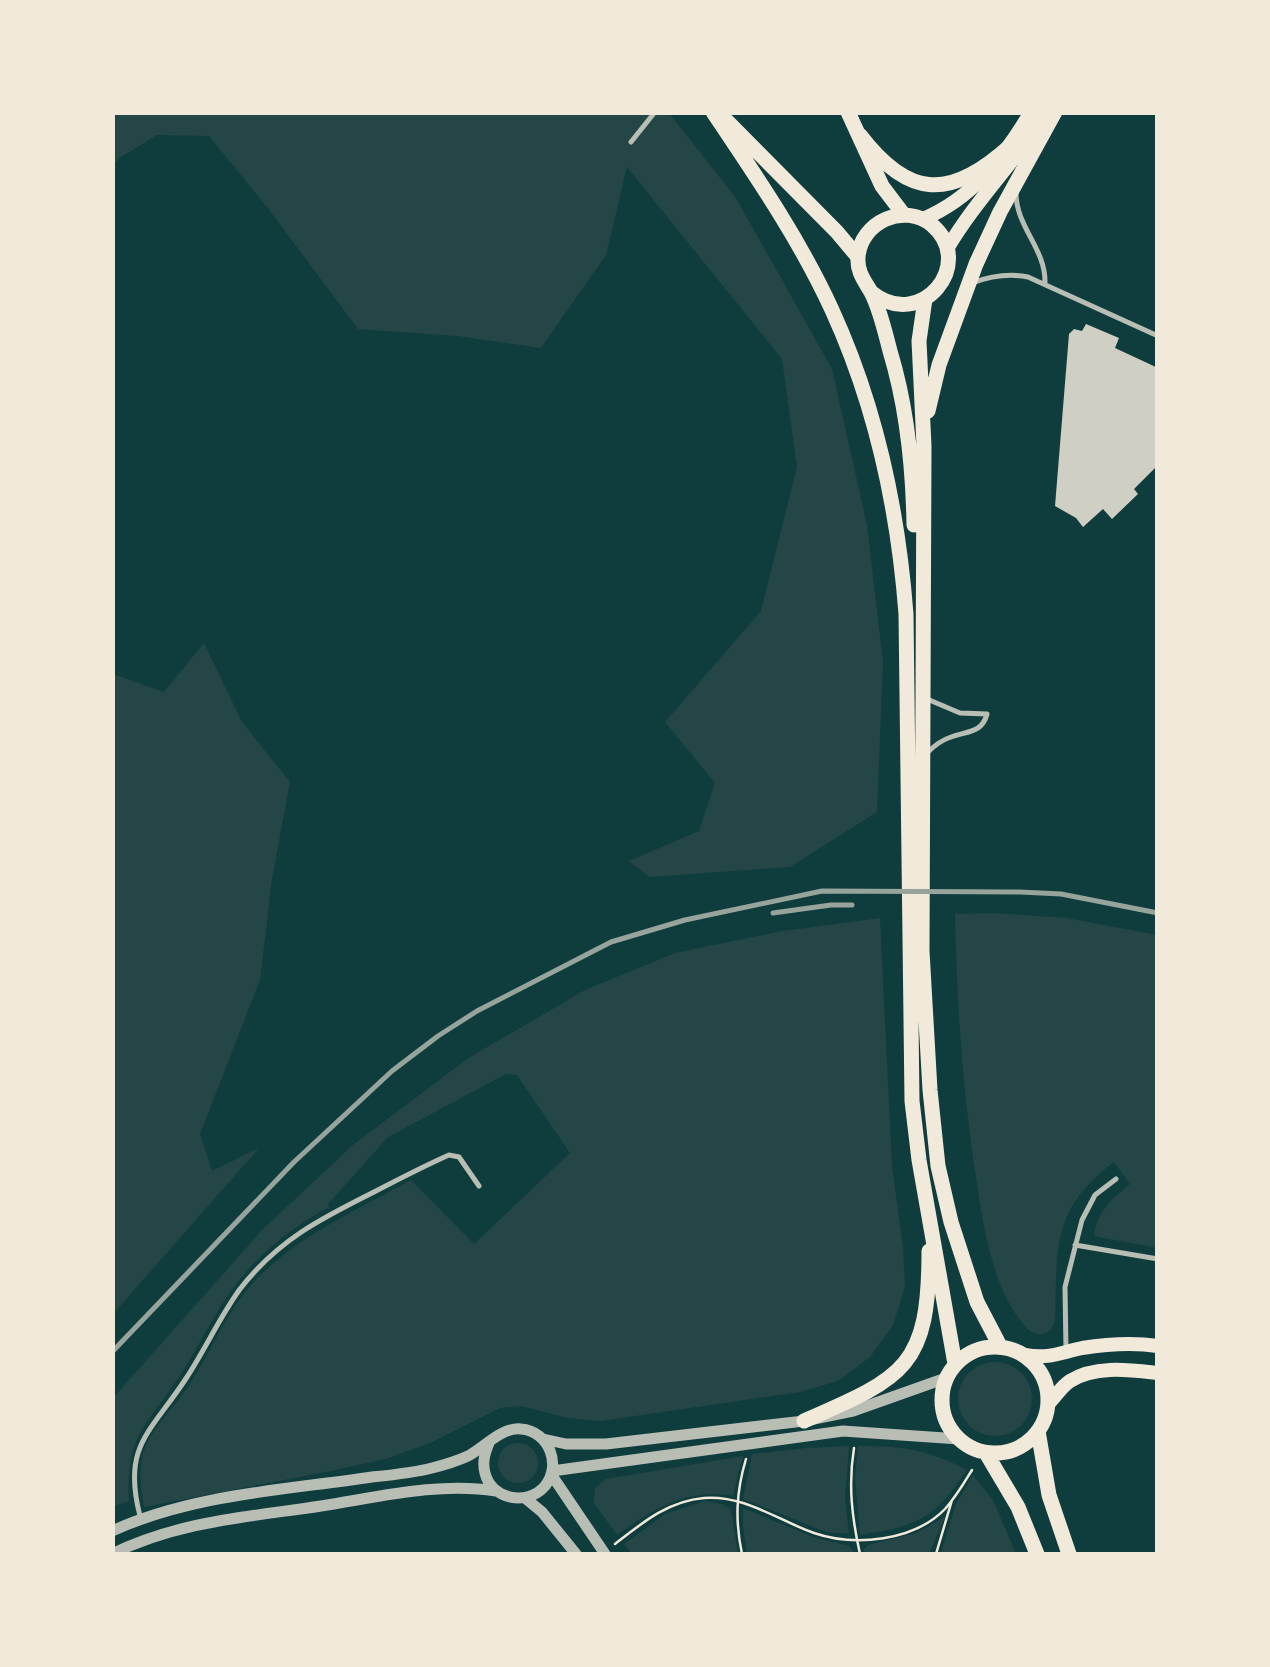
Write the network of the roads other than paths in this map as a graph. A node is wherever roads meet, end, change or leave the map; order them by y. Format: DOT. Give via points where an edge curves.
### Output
graph roads {
  1 [pos="655,112"];
  2 [pos="715,112"];
  3 [pos="848,112"];
  4 [pos="1030,112"];
  5 [pos="1048,112"];
  6 [pos="1055,112"];
  7 [pos="860,134"];
  8 [pos="631,142"];
  9 [pos="1010,146"];
  10 [pos="1019,182"];
  11 [pos="904,215"];
  12 [pos="923,219"];
  13 [pos="947,249"];
  14 [pos="858,257"];
  15 [pos="1046,283"];
  16 [pos="969,284"];
  17 [pos="871,292"];
  18 [pos="925,299"];
  19 [pos="1158,336"];
  20 [pos="924,446"];
  21 [pos="906,654"];
  22 [pos="924,698"];
  23 [pos="924,758"];
  24 [pos="1116,1179"];
  25 [pos="479,1186"];
  26 [pos="929,1216"];
  27 [pos="1075,1245"];
  28 [pos="1158,1259"];
  29 [pos="1000,1346"];
  30 [pos="1158,1346"];
  31 [pos="1066,1353"];
  32 [pos="1025,1355"];
  33 [pos="951,1371"];
  34 [pos="1158,1373"];
  35 [pos="1048,1404"];
  36 [pos="804,1420"];
  37 [pos="1038,1431"];
  38 [pos="543,1440"];
  39 [pos="959,1440"];
  40 [pos="489,1444"];
  41 [pos="986,1452"];
  42 [pos="552,1473"];
  43 [pos="496,1491"];
  44 [pos="525,1498"];
  45 [pos="140,1519"];
  46 [pos="112,1531"];
  47 [pos="610,1550"];
  48 [pos="112,1554"];
  49 [pos="576,1554"];
  50 [pos="1038,1554"];
  51 [pos="1069,1554"];
  1 -- 8 [label="lane"];
  2 -- 14 [label="highway"];
  2 -- 21 [label="highway" via="800,249 860,379 898,536"];
  3 -- 7 [label="highway"];
  4 -- 9 [label="main road"];
  5 -- 13 [label="main road"];
  6 -- 10 [label="highway"];
  7 -- 9 [label="highway" via="896,174 929,185 963,178"];
  7 -- 11 [label="highway" via="882,186"];
  9 -- 12 [label="main road" via="966,194"];
  10 -- 15 [label="lane" via="1016,204 1042,257"];
  10 -- 16 [label="highway"];
  11 -- 12 [label="highway"];
  11 -- 14 [label="highway" via="876,223"];
  12 -- 13 [label="highway"];
  13 -- 18 [label="highway" via="944,278"];
  14 -- 17 [label="highway"];
  15 -- 16 [label="lane" via="1014,274"];
  15 -- 19 [label="lane"];
  16 -- 20 [label="highway" via="933,385"];
  17 -- 18 [label="highway" via="897,305"];
  17 -- 21 [label="highway" via="898,378 910,448 914,549"];
  18 -- 20 [label="highway" via="919,340"];
  20 -- 22 [label="highway"];
  21 -- 26 [label="highway" via="912,1101"];
  22 -- 23 [label="highway"];
  22 -- 23 [label="lane" via="960,713 988,714 980,728 946,738"];
  23 -- 29 [label="highway" via="922,952 936,1149 968,1276"];
  24 -- 27 [label="lane" via="1090,1203"];
  25 -- 45 [label="lane" via="460,1157 449,1154 318,1219 267,1258 227,1308 139,1447 133,1485"];
  26 -- 33 [label="highway"];
  26 -- 36 [label="highway" via="929,1287 914,1350 882,1384"];
  27 -- 28 [label="lane"];
  27 -- 31 [label="lane" via="1064,1295"];
  29 -- 32 [label="highway"];
  29 -- 33 [label="highway" via="968,1353"];
  30 -- 31 [label="main road" via="1118,1344"];
  31 -- 32 [label="main road"];
  32 -- 35 [label="highway" via="1043,1376"];
  33 -- 36 [label="street" via="852,1411"];
  33 -- 39 [label="highway" via="942,1411"];
  34 -- 35 [label="main road" via="1096,1372 1070,1381"];
  35 -- 37 [label="highway"];
  36 -- 38 [label="street" via="606,1444"];
  37 -- 41 [label="highway" via="1015,1449"];
  37 -- 51 [label="highway"];
  38 -- 40 [label="street" via="521,1429"];
  38 -- 42 [label="street"];
  39 -- 41 [label="highway"];
  39 -- 42 [label="street" via="843,1431"];
  40 -- 43 [label="street" via="484,1471"];
  40 -- 45 [label="street" via="430,1469 227,1498"];
  41 -- 50 [label="highway"];
  42 -- 44 [label="street"];
  42 -- 47 [label="street"];
  43 -- 44 [label="street"];
  43 -- 48 [label="street" via="444,1488 220,1519"];
  44 -- 49 [label="street"];
  45 -- 46 [label="street"];
}
